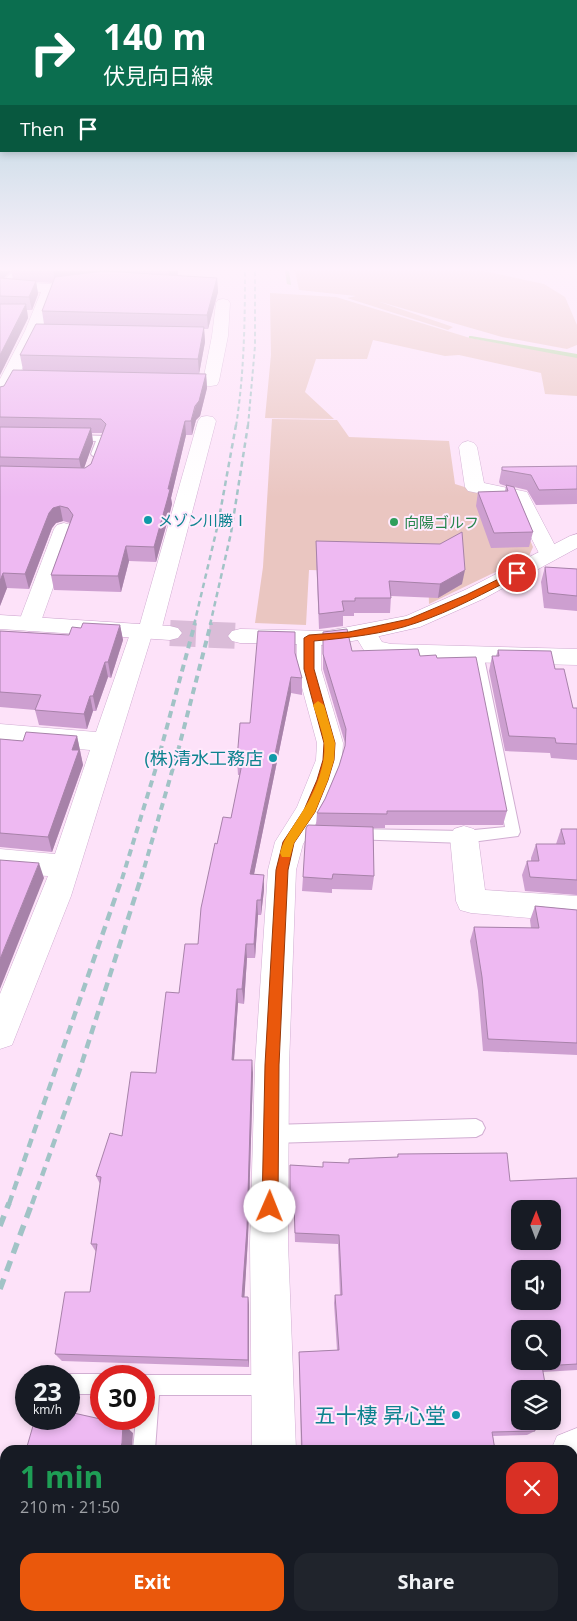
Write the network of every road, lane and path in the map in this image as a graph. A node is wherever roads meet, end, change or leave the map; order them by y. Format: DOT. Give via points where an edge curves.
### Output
graph roads {
  1 [pos="25,347"];
  2 [pos="218,347"];
  3 [pos="10,377"];
  4 [pos="29,378"];
  5 [pos="154,380"];
  6 [pos="0,395"];
  7 [pos="207,421"];
  8 [pos="65,437"];
  9 [pos="468,447"];
  10 [pos="93,462"];
  11 [pos="64,529"];
  12 [pos="577,540"];
  13 [pos="549,555"];
  14 [pos="0,622"];
  15 [pos="29,624"];
  16 [pos="154,632"];
  17 [pos="365,632"];
  18 [pos="240,636"];
  19 [pos="309,638"];
  20 [pos="477,653"];
  21 [pos="577,657"];
  22 [pos="0,732"];
  23 [pos="104,742"];
  24 [pos="345,834"];
  25 [pos="464,837"];
  26 [pos="0,861"];
  27 [pos="66,866"];
  28 [pos="577,909"];
  29 [pos="1,1028"];
  30 [pos="476,1128"];
  31 [pos="272,1134"];
  32 [pos="155,1385"];
  33 [pos="272,1386"];
  34 [pos="145,1430"];
  35 [pos="144,1445"];
  36 [pos="274,1445"];
  1 -- 3 [label="street"];
  2 -- 5 [label="street" via="211,381"];
  3 -- 4 [label="street"];
  3 -- 6 [label="street"];
  7 -- 16 [label="street"];
  8 -- 10 [label="lane" via="102,438"];
  9 -- 13 [label="street" via="475,487 520,496"];
  11 -- 15 [label="street"];
  12 -- 13 [label="street"];
  13 -- 17 [label="street" via="441,610 412,622"];
  14 -- 15 [label="street"];
  15 -- 16 [label="street"];
  16 -- 23 [label="street"];
  17 -- 19 [label="street"];
  17 -- 20 [label="street" via="373,647 390,652"];
  18 -- 19 [label="street"];
  19 -- 31 [label="street" via="309,669 330,743 329,760 309,812 305,833 289,842 282,870 272,1065"];
  20 -- 21 [label="street"];
  20 -- 25 [label="lane" via="513,832"];
  22 -- 23 [label="street"];
  23 -- 27 [label="street"];
  24 -- 25 [label="lane"];
  25 -- 28 [label="street" via="471,901"];
  26 -- 27 [label="street"];
  27 -- 29 [label="street"];
  30 -- 31 [label="lane"];
  31 -- 33 [label="street" via="269,1244"];
  32 -- 33 [label="lane"];
  33 -- 36 [label="street"];
  34 -- 35 [label="lane"];
}
